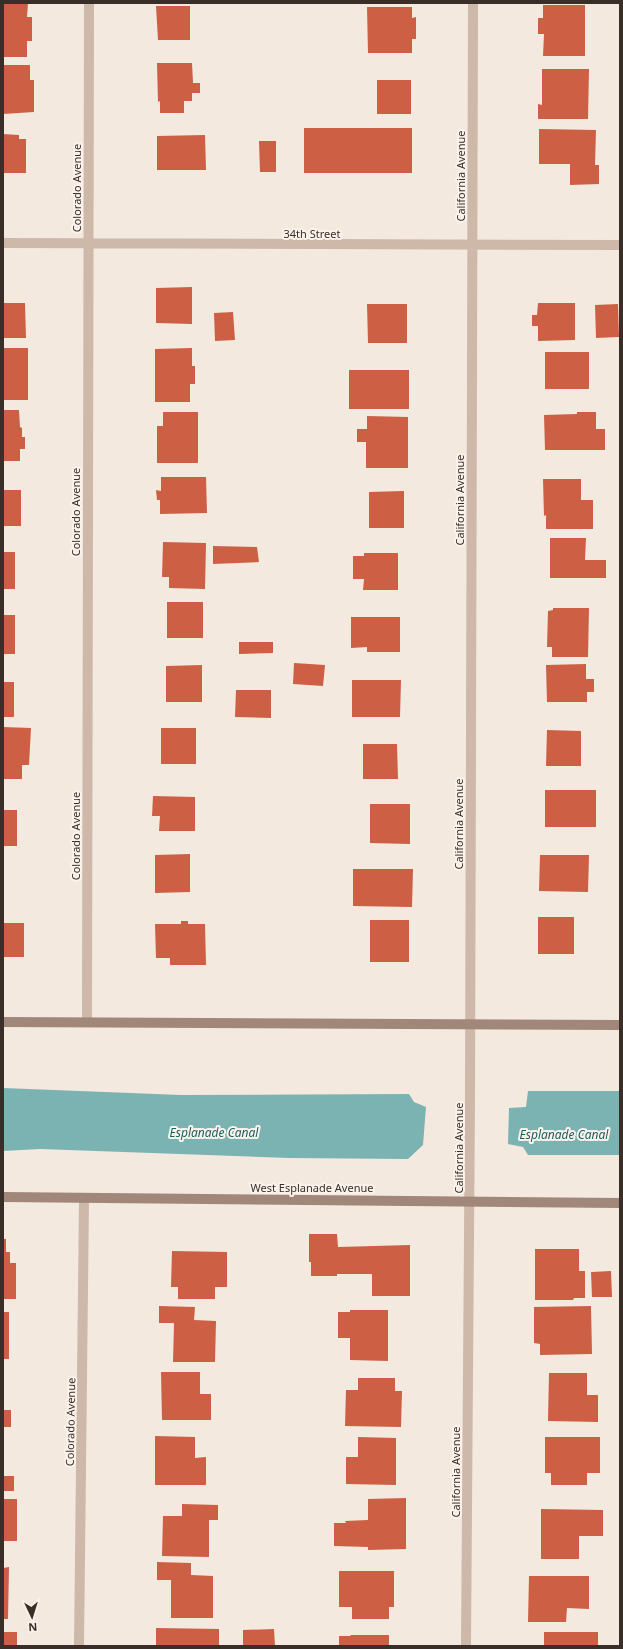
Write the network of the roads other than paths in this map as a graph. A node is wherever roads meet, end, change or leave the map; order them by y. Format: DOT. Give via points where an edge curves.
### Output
graph roads {
  1 [pos="89,3"];
  2 [pos="473,3"];
  3 [pos="3,243"];
  4 [pos="87,244"];
  5 [pos="472,245"];
  6 [pos="620,245"];
  7 [pos="87,1021"];
  8 [pos="3,1022"];
  9 [pos="469,1024"];
  10 [pos="620,1025"];
  11 [pos="3,1197"];
  12 [pos="84,1198"];
  13 [pos="469,1200"];
  14 [pos="620,1203"];
  15 [pos="79,1646"];
  16 [pos="466,1646"];
  1 -- 4 [label="street, Colorado Avenue"];
  2 -- 5 [label="street, California Avenue"];
  3 -- 4 [label="street, 34th Street"];
  4 -- 5 [label="street, 34th Street"];
  4 -- 7 [label="street, Colorado Avenue"];
  5 -- 6 [label="street, 34th Street"];
  5 -- 9 [label="street, California Avenue"];
  7 -- 8 [label="main road"];
  7 -- 9 [label="main road"];
  9 -- 10 [label="main road"];
  9 -- 13 [label="street, California Avenue"];
  11 -- 12 [label="main road, West Esplanade Avenue"];
  12 -- 13 [label="main road, West Esplanade Avenue"];
  12 -- 15 [label="street, Colorado Avenue"];
  13 -- 14 [label="main road, West Esplanade Avenue"];
  13 -- 16 [label="street, California Avenue"];
}
